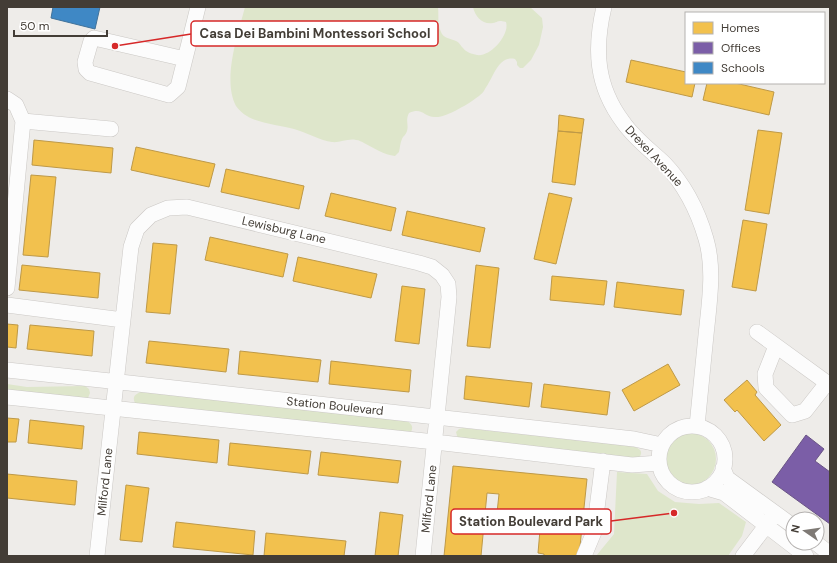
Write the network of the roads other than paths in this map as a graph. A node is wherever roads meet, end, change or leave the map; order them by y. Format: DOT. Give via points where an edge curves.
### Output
graph roads {
  1 [pos="198,7"];
  2 [pos="604,7"];
  3 [pos="185,59"];
  4 [pos="7,99"];
  5 [pos="23,121"];
  6 [pos="111,129"];
  7 [pos="7,288"];
  8 [pos="7,305"];
  9 [pos="123,320"];
  10 [pos="758,332"];
  11 [pos="776,346"];
  12 [pos="7,370"];
  13 [pos="116,381"];
  14 [pos="828,384"];
  15 [pos="7,397"];
  16 [pos="113,409"];
  17 [pos="437,417"];
  18 [pos="697,426"];
  19 [pos="435,442"];
  20 [pos="662,446"];
  21 [pos="603,461"];
  22 [pos="659,463"];
  23 [pos="723,468"];
  24 [pos="707,488"];
  25 [pos="776,513"];
  26 [pos="785,520"];
  27 [pos="766,526"];
  28 [pos="97,556"];
  29 [pos="423,556"];
  30 [pos="584,556"];
  31 [pos="743,556"];
  32 [pos="806,556"];
  1 -- 3 [label="street"];
  2 -- 18 [label="street, Drexel Avenue" via="598,56 608,98 623,123 665,165 688,194 707,240 710,298"];
  3 -- 3 [label="street" via="178,87 169,94 90,73 85,62 90,41 94,38"];
  4 -- 5 [label="street" via="16,105"];
  5 -- 6 [label="street"];
  5 -- 7 [label="street"];
  8 -- 9 [label="street"];
  9 -- 13 [label="street, Lewisburg Lane"];
  9 -- 17 [label="street, Lewisburg Lane" via="131,247 137,229 151,215 168,208 187,207 426,265 442,274 448,284 449,296"];
  10 -- 11 [label="street"];
  11 -- 14 [label="street"];
  11 -- 14 [label="street" via="765,374 766,388 792,415 805,411"];
  12 -- 13 [label="street, Station Boulevard"];
  13 -- 16 [label="street, Milford Lane"];
  13 -- 17 [label="street, Station Boulevard"];
  15 -- 16 [label="street"];
  16 -- 19 [label="street"];
  16 -- 28 [label="street, Milford Lane"];
  17 -- 19 [label="street, Lewisburg Lane"];
  17 -- 20 [label="street, Station Boulevard" via="634,439"];
  18 -- 20 [label="street" via="686,426 676,430 668,436"];
  18 -- 23 [label="street" via="706,429 719,441 725,459"];
  19 -- 21 [label="street"];
  19 -- 29 [label="street, Milford Lane"];
  20 -- 22 [label="street"];
  21 -- 22 [label="street" via="632,465"];
  21 -- 30 [label="street" via="594,532"];
  22 -- 24 [label="street" via="662,474 677,488 687,492"];
  23 -- 24 [label="street" via="720,476"];
  23 -- 25 [label="street" via="727,478"];
  24 -- 27 [label="street" via="724,493"];
  25 -- 26 [label="street"];
  25 -- 27 [label="street"];
  27 -- 31 [label="street"];
  27 -- 32 [label="street"];
}
